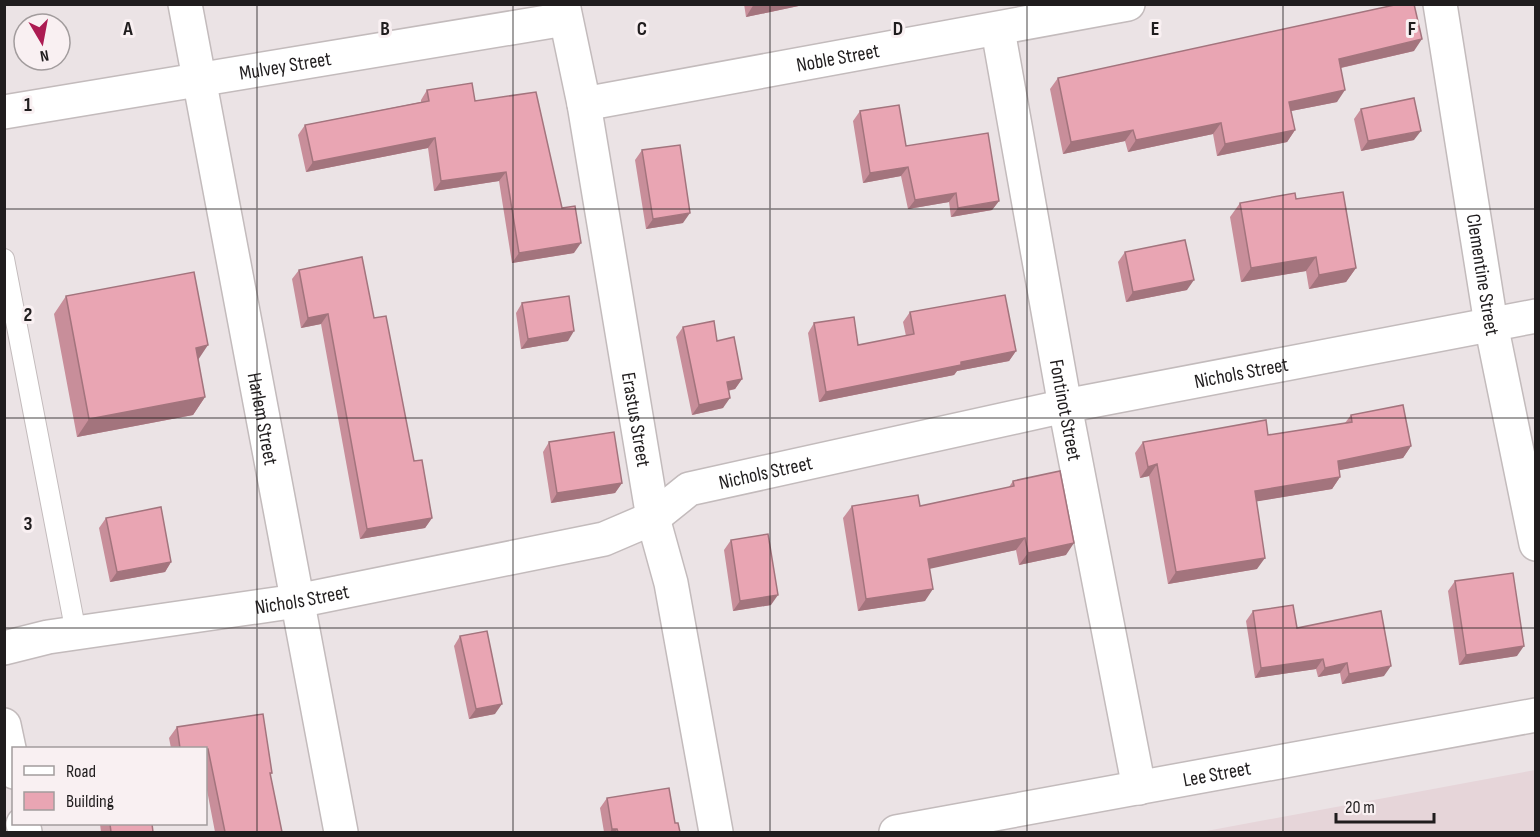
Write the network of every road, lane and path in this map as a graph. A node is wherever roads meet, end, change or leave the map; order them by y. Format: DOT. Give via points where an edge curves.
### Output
graph roads {
  1 [pos="185,4"];
  2 [pos="1128,4"];
  3 [pos="1440,4"];
  4 [pos="564,12"];
  5 [pos="998,30"];
  6 [pos="200,80"];
  7 [pos="584,104"];
  8 [pos="4,112"];
  9 [pos="4,259"];
  10 [pos="1536,316"];
  11 [pos="1491,324"];
  12 [pos="1065,406"];
  13 [pos="653,518"];
  14 [pos="1536,544"];
  15 [pos="297,602"];
  16 [pos="76,633"];
  17 [pos="4,648"];
  18 [pos="1536,715"];
  19 [pos="4,725"];
  20 [pos="12,763"];
  21 [pos="1139,788"];
  22 [pos="341,832"];
  23 [pos="716,832"];
  24 [pos="896,832"];
  1 -- 6 [label="street, Harlem Street"];
  2 -- 5 [label="street, Noble Street"];
  3 -- 11 [label="street, Clementine Street"];
  4 -- 6 [label="street, Mulvey Street"];
  4 -- 7 [label="street, Erastus Street"];
  5 -- 7 [label="street, Noble Street"];
  5 -- 12 [label="street, Fontinot Street"];
  6 -- 8 [label="street, Mulvey Street"];
  6 -- 15 [label="street, Harlem Street"];
  7 -- 13 [label="street, Erastus Street"];
  9 -- 16 [label="lane"];
  10 -- 11 [label="street, Nichols Street"];
  11 -- 12 [label="street, Nichols Street"];
  11 -- 14 [label="street, Clementine Street"];
  12 -- 13 [label="street, Nichols Street" via="690,489"];
  12 -- 21 [label="street, Fontinot Street"];
  13 -- 15 [label="street, Nichols Street" via="604,538"];
  13 -- 23 [label="street, Erastus Street" via="671,583"];
  15 -- 16 [label="street, Nichols Street"];
  15 -- 22 [label="street, Harlem Street"];
  16 -- 17 [label="street, Nichols Street"];
  18 -- 21 [label="street, Lee Street"];
  19 -- 20 [label="street"];
  21 -- 24 [label="street, Lee Street"];
}
